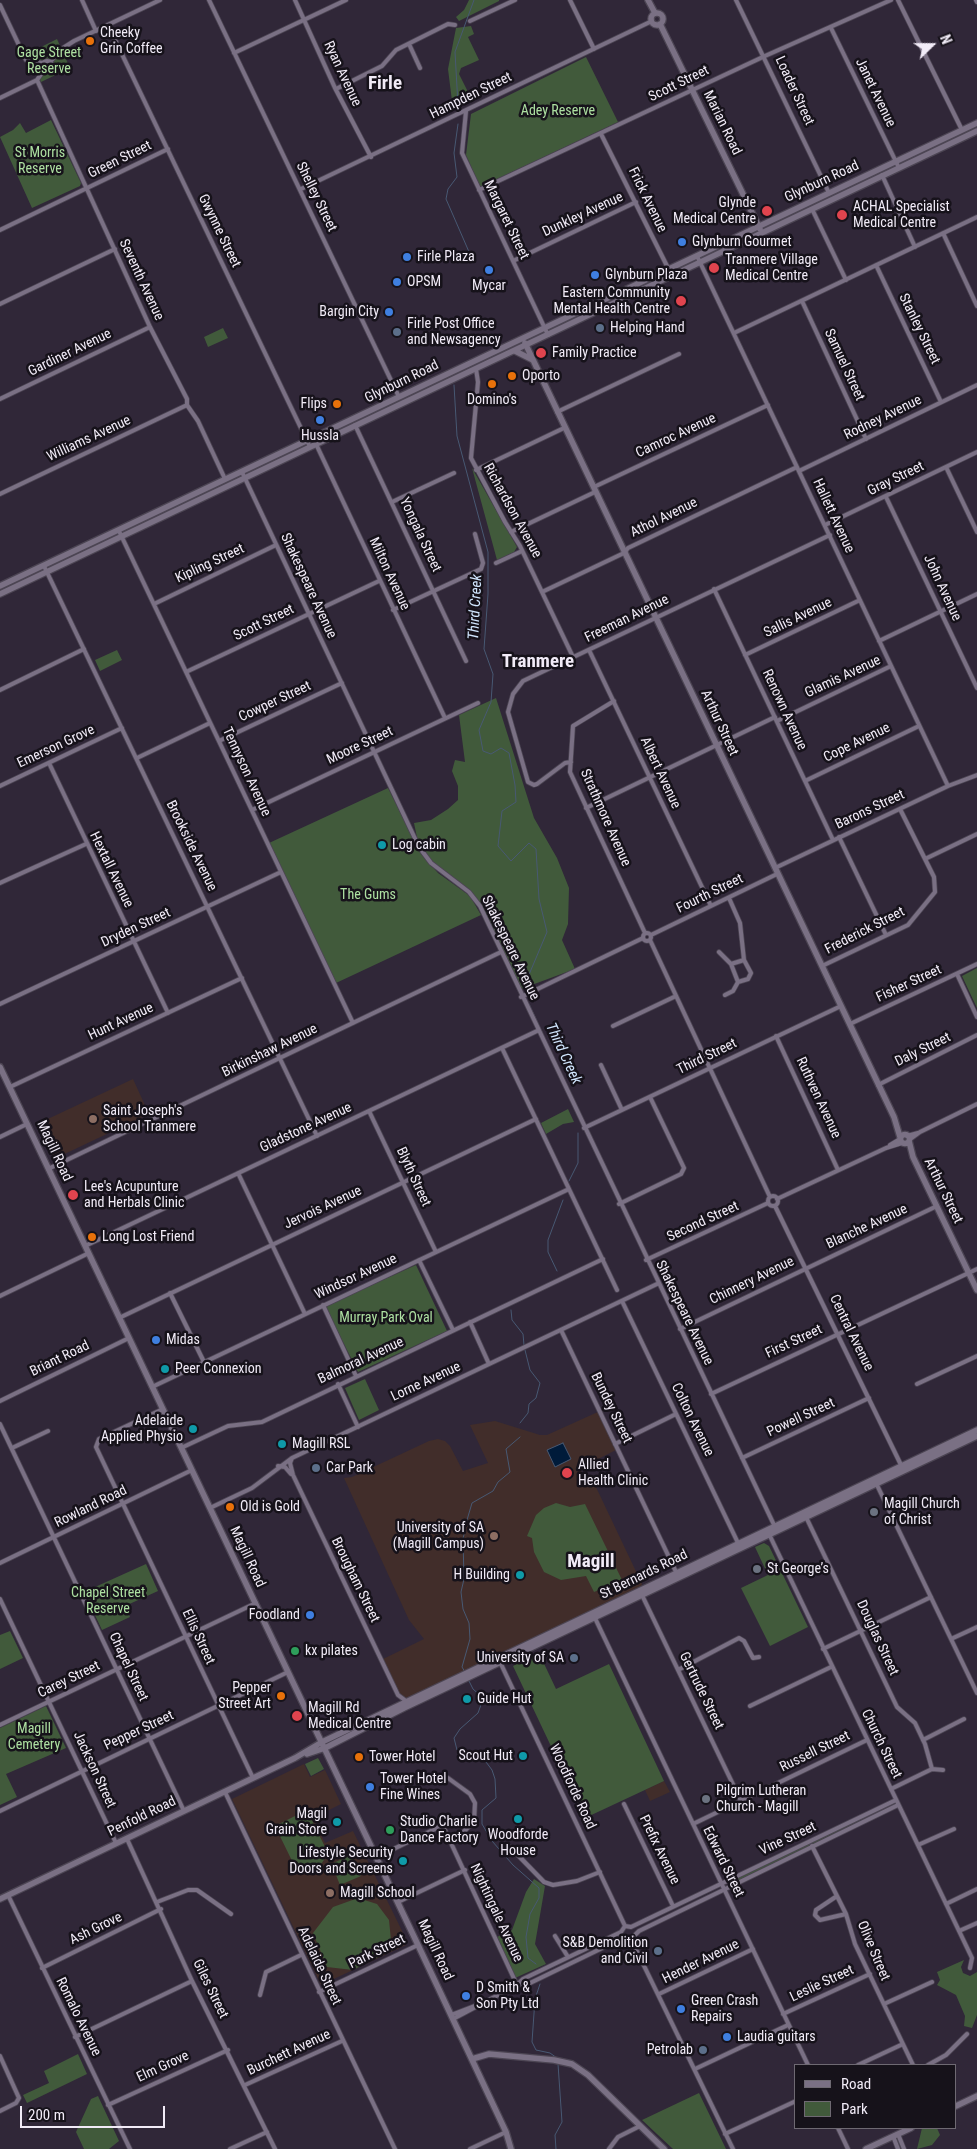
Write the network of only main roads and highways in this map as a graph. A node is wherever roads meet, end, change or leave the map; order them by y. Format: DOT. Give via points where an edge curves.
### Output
graph roads {
  1 [pos="648,0"];
  2 [pos="655,13"];
  3 [pos="660,24"];
  4 [pos="977,123"];
  5 [pos="977,131"];
  6 [pos="758,226"];
  7 [pos="762,234"];
  8 [pos="655,285"];
  9 [pos="635,286"];
  10 [pos="523,338"];
  11 [pos="526,346"];
  12 [pos="515,351"];
  13 [pos="533,360"];
  14 [pos="312,443"];
  15 [pos="227,483"];
  16 [pos="0,586"];
  17 [pos="0,594"];
  18 [pos="0,1067"];
  19 [pos="977,1290"];
  20 [pos="977,1430"];
  21 [pos="977,1436"];
  22 [pos="903,1468"];
  23 [pos="477,1671"];
  24 [pos="323,1745"];
  25 [pos="0,1899"];
  26 [pos="472,2059"];
  27 [pos="977,2096"];
  28 [pos="957,2106"];
  29 [pos="909,2129"];
  30 [pos="511,2149"];
  31 [pos="664,2149"];
  32 [pos="866,2149"];
  1 -- 2 [label="main road"];
  2 -- 3 [label="main road" via="663,18"];
  2 -- 3 [label="main road" via="652,21"];
  3 -- 6 [label="main road, Marian Road"];
  4 -- 6 [label="main road, Glynburn Road"];
  5 -- 7 [label="main road, Glynburn Road"];
  6 -- 7 [label="main road, Marian Road"];
  6 -- 9 [label="main road, Glynburn Road"];
  7 -- 8 [label="main road, Glynburn Road"];
  8 -- 9 [label="main road"];
  8 -- 11 [label="main road, Glynburn Road"];
  9 -- 10 [label="main road, Glynburn Road"];
  10 -- 11 [label="main road, Arthur Street"];
  10 -- 14 [label="main road, Glynburn Road"];
  11 -- 12 [label="main road, Glynburn Road"];
  11 -- 13 [label="main road, Arthur Street"];
  12 -- 13 [label="main road"];
  12 -- 14 [label="main road, Glynburn Road" via="356,426"];
  13 -- 19 [label="main road, Arthur Street"];
  14 -- 15 [label="main road, Glynburn Road"];
  15 -- 16 [label="main road, Glynburn Road"];
  15 -- 17 [label="main road, Glynburn Road"];
  18 -- 24 [label="main road, Magill Road" via="210,1508 252,1605"];
  20 -- 22 [label="main road, St Bernards Road"];
  21 -- 22 [label="main road, St Bernards Road"];
  22 -- 23 [label="main road, St Bernards Road"];
  23 -- 24 [label="main road, St Bernards Road"];
  23 -- 24 [label="main road, St Bernards Road" via="397,1706"];
  24 -- 25 [label="main road, Penfold Road"];
  24 -- 26 [label="main road, Magill Road"];
  26 -- 30 [label="main road, Magill Road"];
  26 -- 31 [label="main road" via="489,2054 554,2060 579,2068"];
  27 -- 28 [label="main road"];
  29 -- 32 [label="main road"];
}
